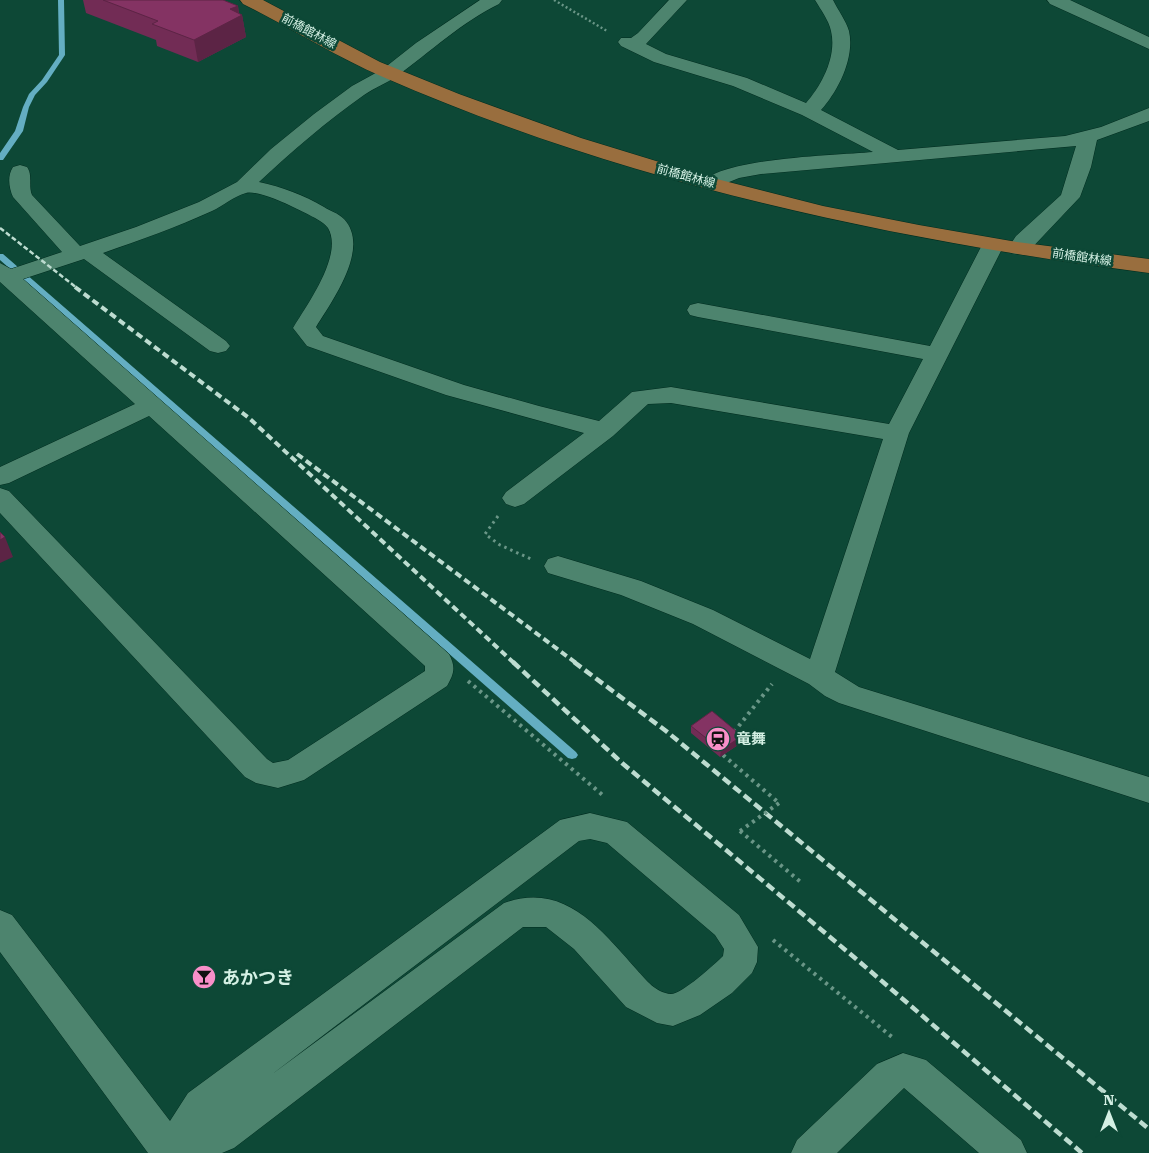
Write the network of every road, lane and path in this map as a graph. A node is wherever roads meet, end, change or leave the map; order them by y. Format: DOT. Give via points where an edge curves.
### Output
graph roads {
  1 [pos="249,0"];
  2 [pos="493,0"];
  3 [pos="554,0"];
  4 [pos="678,0"];
  5 [pos="824,0"];
  6 [pos="1056,0"];
  7 [pos="630,43"];
  8 [pos="1149,44"];
  9 [pos="389,73"];
  10 [pos="809,111"];
  11 [pos="1149,114"];
  12 [pos="1088,138"];
  13 [pos="896,157"];
  14 [pos="20,170"];
  15 [pos="712,183"];
  16 [pos="244,186"];
  17 [pos="993,245"];
  18 [pos="1019,248"];
  19 [pos="81,253"];
  20 [pos="1149,266"];
  21 [pos="4,274"];
  22 [pos="698,310"];
  23 [pos="218,346"];
  24 [pos="937,354"];
  25 [pos="151,406"];
  26 [pos="604,430"];
  27 [pos="896,433"];
  28 [pos="0,477"];
  29 [pos="0,497"];
  30 [pos="515,498"];
  31 [pos="558,566"];
  32 [pos="789,662"];
  33 [pos="819,676"];
  34 [pos="732,735"];
  35 [pos="723,755"];
  36 [pos="1149,790"];
  37 [pos="803,884"];
  38 [pos="0,925"];
  39 [pos="778,944"];
  40 [pos="903,1070"];
  41 [pos="172,1153"];
  42 [pos="810,1153"];
  43 [pos="1008,1153"];
  1 -- 9 [label="main road, 前橋館林線"];
  2 -- 9 [label="street"];
  3 -- 7 [label="path"];
  4 -- 7 [label="street" via="644,37"];
  5 -- 10 [label="street" via="840,30 841,40 836,73"];
  6 -- 8 [label="street"];
  7 -- 10 [label="street" via="660,58 740,82"];
  9 -- 15 [label="main road, 前橋館林線" via="578,144"];
  9 -- 16 [label="street" via="321,118"];
  10 -- 13 [label="street"];
  11 -- 12 [label="street" via="1118,129"];
  12 -- 13 [label="street"];
  12 -- 18 [label="street" via="1070,196"];
  13 -- 15 [label="street" via="761,168 734,173"];
  14 -- 19 [label="street" via="22,197"];
  15 -- 17 [label="main road, 前橋館林線" via="877,223"];
  16 -- 19 [label="street" via="144,232"];
  16 -- 26 [label="street" via="264,189 304,204 337,224 341,232 342,258 304,328 315,341 456,390"];
  17 -- 18 [label="main road, 前橋館林線"];
  17 -- 24 [label="street"];
  18 -- 20 [label="main road, 前橋館林線"];
  19 -- 21 [label="street"];
  19 -- 23 [label="street"];
  21 -- 25 [label="street"];
  22 -- 24 [label="street"];
  24 -- 27 [label="street"];
  25 -- 28 [label="street"];
  25 -- 29 [label="street" via="439,662 437,678 299,769 284,776 264,774"];
  26 -- 27 [label="street" via="641,397 671,395"];
  26 -- 30 [label="street"];
  27 -- 33 [label="street"];
  30 -- 31 [label="path" via="486,534 522,556"];
  31 -- 32 [label="street" via="631,588 694,614"];
  32 -- 33 [label="street"];
  32 -- 34 [label="path"];
  33 -- 36 [label="street" via="849,694"];
  35 -- 37 [label="path, bridge" via="779,803 740,831"];
  38 -- 41 [label="street"];
  39 -- 40 [label="path" via="892,1037"];
  40 -- 42 [label="street" via="890,1076"];
  40 -- 43 [label="street" via="913,1072"];
  41 -- 41 [label="street" via="201,1106 570,829 590,826 616,831 727,925 741,947 740,962 720,982 688,1004 673,1010 657,1007 638,996 586,938 554,914 516,912 222,1134"];
}
